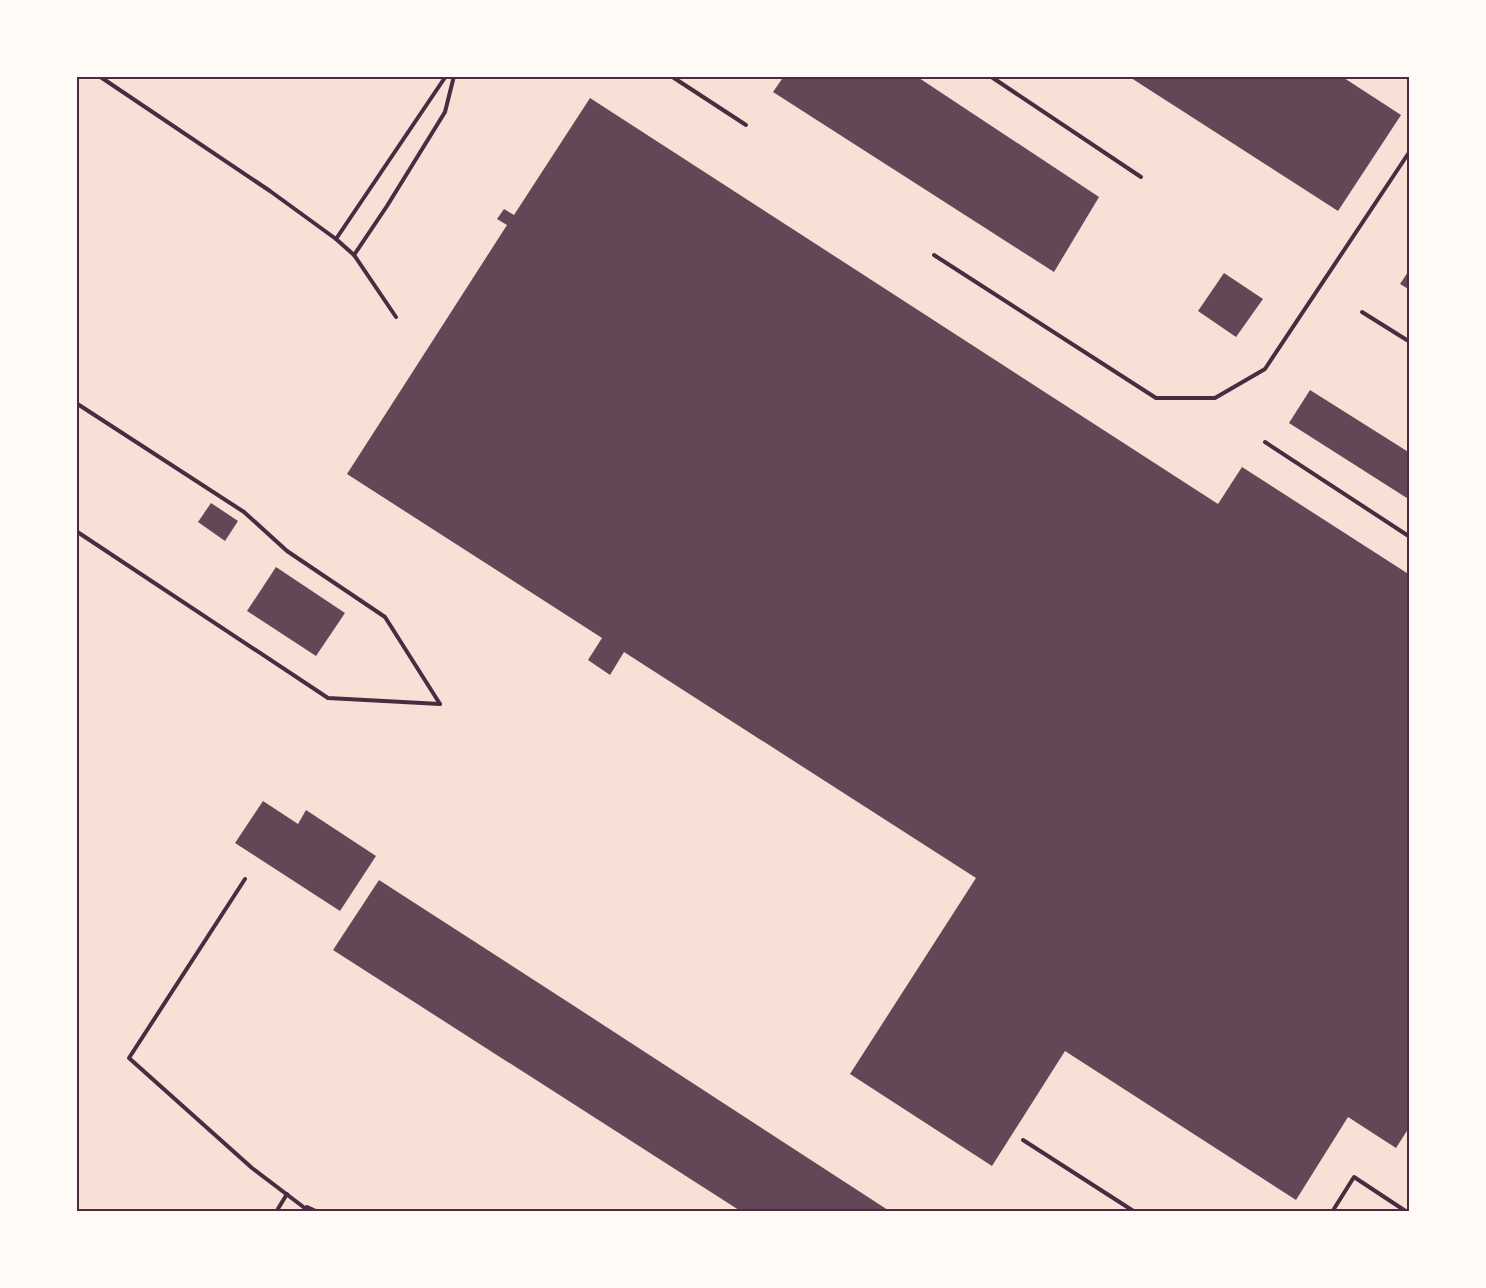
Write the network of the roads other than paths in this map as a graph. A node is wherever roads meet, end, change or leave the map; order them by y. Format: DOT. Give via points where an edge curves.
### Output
graph roads {
  1 [pos="99,76"];
  2 [pos="446,76"];
  3 [pos="454,76"];
  4 [pos="671,76"];
  5 [pos="990,76"];
  6 [pos="746,125"];
  7 [pos="1410,151"];
  8 [pos="1141,177"];
  9 [pos="336,239"];
  10 [pos="354,255"];
  11 [pos="934,255"];
  12 [pos="1362,312"];
  13 [pos="396,317"];
  14 [pos="1410,342"];
  15 [pos="76,403"];
  16 [pos="1265,442"];
  17 [pos="76,531"];
  18 [pos="1410,537"];
  19 [pos="245,880"];
  20 [pos="1023,1140"];
  21 [pos="287,1194"];
  22 [pos="302,1205"];
  23 [pos="276,1212"];
  24 [pos="310,1212"];
  25 [pos="318,1212"];
  26 [pos="1135,1212"];
  27 [pos="1332,1212"];
  28 [pos="1407,1212"];
  1 -- 9 [label="lane"];
  2 -- 9 [label="lane"];
  3 -- 10 [label="lane" via="445,112"];
  4 -- 6 [label="lane"];
  5 -- 8 [label="lane"];
  7 -- 11 [label="lane" via="1265,369 1215,398 1156,398"];
  9 -- 10 [label="lane"];
  10 -- 13 [label="lane"];
  12 -- 14 [label="lane"];
  15 -- 17 [label="lane" via="244,512 287,551 385,617 440,704 328,698"];
  16 -- 18 [label="lane"];
  19 -- 21 [label="lane" via="129,1058 252,1168"];
  20 -- 26 [label="lane"];
  21 -- 22 [label="lane"];
  21 -- 23 [label="lane"];
  22 -- 24 [label="lane"];
  22 -- 25 [label="lane"];
  27 -- 28 [label="lane" via="1354,1177"];
}
